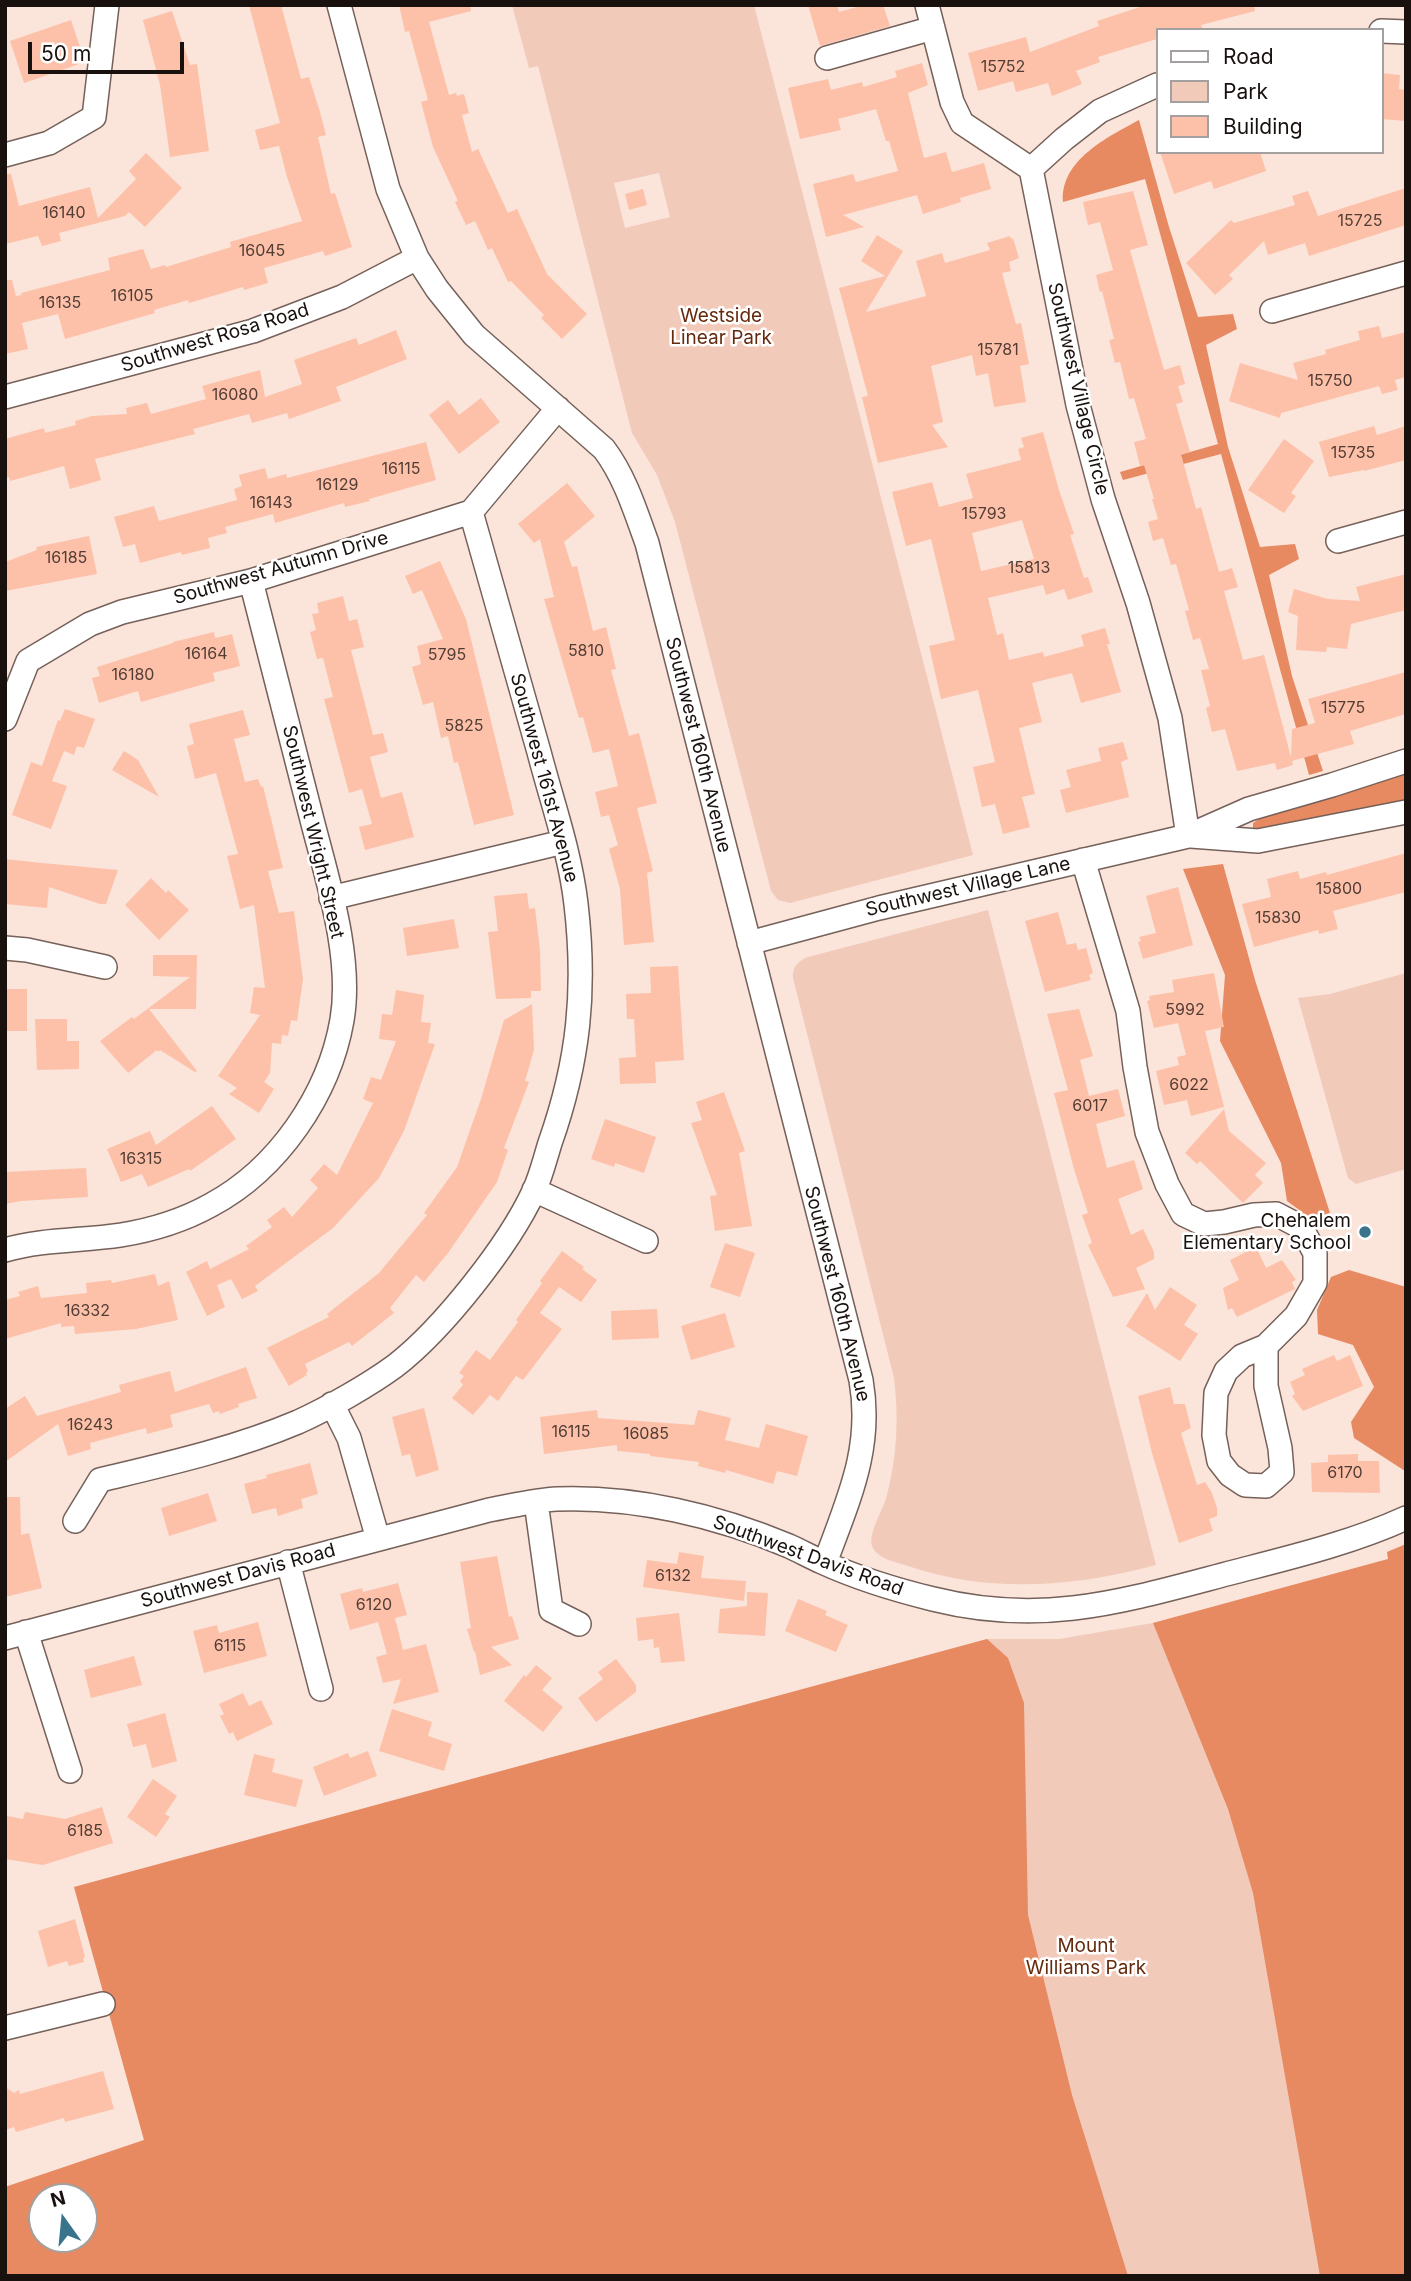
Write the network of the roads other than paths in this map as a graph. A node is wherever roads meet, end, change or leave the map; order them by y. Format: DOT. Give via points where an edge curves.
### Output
graph roads {
  1 [pos="107,5"];
  2 [pos="338,5"];
  3 [pos="927,5"];
  4 [pos="933,28"];
  5 [pos="1383,32"];
  6 [pos="1406,32"];
  7 [pos="827,58"];
  8 [pos="1156,85"];
  9 [pos="5,155"];
  10 [pos="1031,169"];
  11 [pos="417,258"];
  12 [pos="1406,274"];
  13 [pos="1272,311"];
  14 [pos="5,397"];
  15 [pos="558,408"];
  16 [pos="471,512"];
  17 [pos="1406,522"];
  18 [pos="1338,541"];
  19 [pos="251,580"];
  20 [pos="5,719"];
  21 [pos="1406,761"];
  22 [pos="1406,812"];
  23 [pos="1188,836"];
  24 [pos="564,842"];
  25 [pos="1083,860"];
  26 [pos="331,898"];
  27 [pos="749,943"];
  28 [pos="5,948"];
  29 [pos="105,967"];
  30 [pos="534,1191"];
  31 [pos="646,1241"];
  32 [pos="5,1250"];
  33 [pos="1266,1346"];
  34 [pos="332,1404"];
  35 [pos="536,1502"];
  36 [pos="1406,1518"];
  37 [pos="75,1521"];
  38 [pos="378,1539"];
  39 [pos="288,1562"];
  40 [pos="824,1563"];
  41 [pos="579,1624"];
  42 [pos="16,1635"];
  43 [pos="321,1689"];
  44 [pos="70,1771"];
  45 [pos="103,2004"];
  46 [pos="5,2028"];
  1 -- 9 [label="street" via="94,117 49,143"];
  2 -- 11 [label="street, Southwest 160th Avenue" via="388,189"];
  3 -- 4 [label="street"];
  4 -- 7 [label="street"];
  4 -- 10 [label="street" via="962,123"];
  5 -- 6 [label="street"];
  8 -- 10 [label="street" via="1100,111"];
  10 -- 23 [label="street, Southwest Village Circle" via="1078,405 1170,718"];
  11 -- 14 [label="street, Southwest Rosa Road" via="342,298 253,331"];
  11 -- 15 [label="street, Southwest 160th Avenue" via="474,334"];
  12 -- 13 [label="street"];
  15 -- 16 [label="street"];
  15 -- 27 [label="street, Southwest 160th Avenue" via="613,460 638,517"];
  16 -- 19 [label="street, Southwest Autumn Drive"];
  16 -- 24 [label="street, Southwest 161st Avenue"];
  17 -- 18 [label="street"];
  19 -- 20 [label="street, Southwest Autumn Drive" via="122,611 90,624 28,661"];
  19 -- 26 [label="street, Southwest Wright Street"];
  21 -- 23 [label="street, Southwest Village Lane" via="1248,809"];
  22 -- 23 [label="street, Southwest Village Lane" via="1258,841"];
  23 -- 25 [label="street, Southwest Village Lane"];
  24 -- 26 [label="street"];
  24 -- 30 [label="street, Southwest 161st Avenue" via="581,961 580,1005 560,1116"];
  25 -- 27 [label="street, Southwest Village Lane"];
  25 -- 33 [label="street" via="1128,1011 1147,1132 1183,1214 1204,1224 1276,1214 1301,1227 1315,1254 1315,1283 1296,1316"];
  26 -- 32 [label="street, Southwest Wright Street" via="344,987 339,1032 310,1106 267,1162 232,1192 178,1220 119,1235 36,1242"];
  27 -- 40 [label="street, Southwest 160th Avenue" via="864,1395 866,1417 859,1467"];
  28 -- 29 [label="street"];
  30 -- 31 [label="street"];
  30 -- 34 [label="street, Southwest 161st Avenue" via="468,1291 428,1335 395,1366"];
  33 -- 33 [label="street" via="1242,1356 1226,1371 1216,1393 1214,1435 1219,1461 1245,1485 1266,1486 1282,1472 1266,1386"];
  34 -- 37 [label="street, Southwest 161st Avenue" via="219,1451 100,1480"];
  34 -- 38 [label="street" via="349,1438"];
  35 -- 38 [label="street, Southwest Davis Road"];
  35 -- 40 [label="street, Southwest Davis Road" via="579,1499 668,1510 725,1523"];
  35 -- 41 [label="street" via="551,1610"];
  36 -- 40 [label="street, Southwest Davis Road" via="1352,1540 1087,1608 974,1607 906,1592"];
  38 -- 39 [label="street, Southwest Davis Road"];
  39 -- 42 [label="street, Southwest Davis Road"];
  39 -- 43 [label="street"];
  42 -- 44 [label="street"];
  45 -- 46 [label="street"];
}
